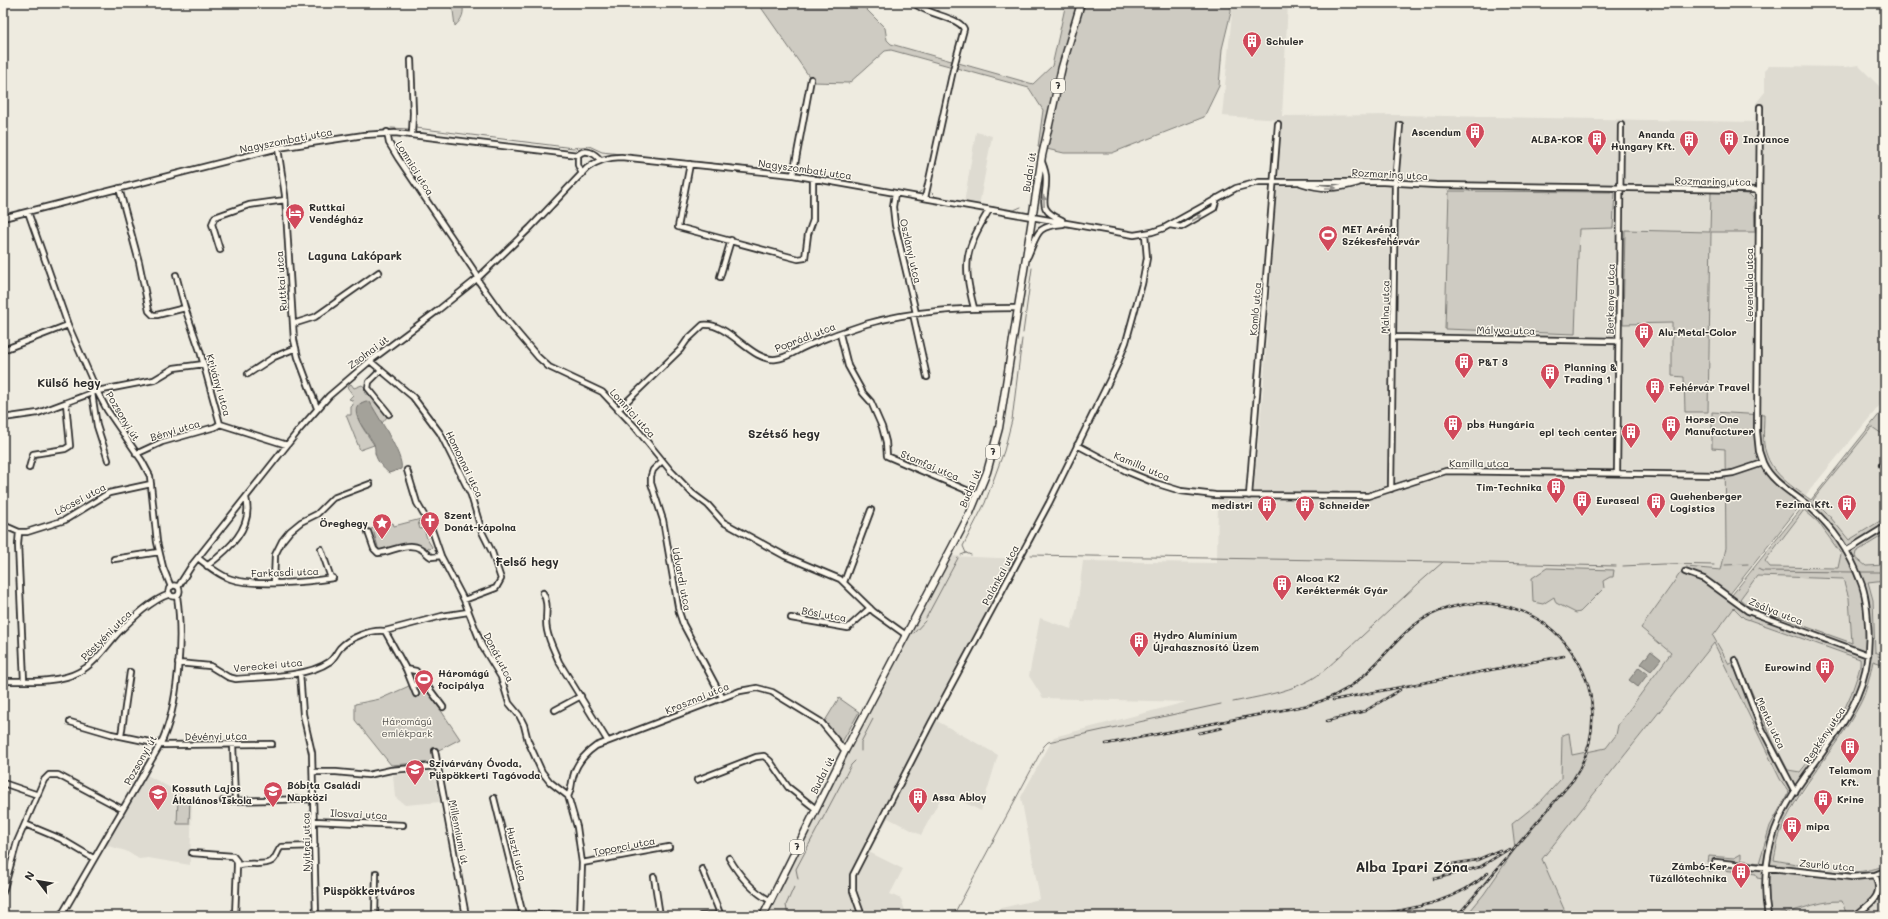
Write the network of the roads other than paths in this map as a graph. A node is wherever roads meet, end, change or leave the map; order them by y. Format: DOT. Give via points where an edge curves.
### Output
graph roads {
  1 [pos="914,3"];
  2 [pos="1081,3"];
  3 [pos="411,60"];
  4 [pos="811,79"];
  5 [pos="1760,107"];
  6 [pos="1278,124"];
  7 [pos="1400,125"];
  8 [pos="1621,125"];
  9 [pos="387,132"];
  10 [pos="412,134"];
  11 [pos="278,148"];
  12 [pos="578,155"];
  13 [pos="1041,158"];
  14 [pos="600,160"];
  15 [pos="690,164"];
  16 [pos="582,174"];
  17 [pos="793,175"];
  18 [pos="813,178"];
  19 [pos="1275,182"];
  20 [pos="1396,183"];
  21 [pos="119,188"];
  22 [pos="1621,189"];
  23 [pos="895,193"];
  24 [pos="1759,193"];
  25 [pos="926,198"];
  26 [pos="1217,198"];
  27 [pos="285,200"];
  28 [pos="989,210"];
  29 [pos="28,212"];
  30 [pos="1032,217"];
  31 [pos="3,218"];
  32 [pos="1071,224"];
  33 [pos="1170,225"];
  34 [pos="1145,234"];
  35 [pos="731,240"];
  36 [pos="220,250"];
  37 [pos="1024,265"];
  38 [pos="379,272"];
  39 [pos="176,275"];
  40 [pos="720,277"];
  41 [pos="478,278"];
  42 [pos="185,308"];
  43 [pos="974,308"];
  44 [pos="1017,308"];
  45 [pos="915,313"];
  46 [pos="293,324"];
  47 [pos="68,325"];
  48 [pos="840,334"];
  49 [pos="1393,337"];
  50 [pos="1618,341"];
  51 [pos="296,348"];
  52 [pos="3,350"];
  53 [pos="370,361"];
  54 [pos="204,364"];
  55 [pos="381,370"];
  56 [pos="248,374"];
  57 [pos="927,377"];
  58 [pos="95,392"];
  59 [pos="66,403"];
  60 [pos="317,408"];
  61 [pos="618,410"];
  62 [pos="389,414"];
  63 [pos="3,418"];
  64 [pos="220,424"];
  65 [pos="287,445"];
  66 [pos="1077,445"];
  67 [pos="136,454"];
  68 [pos="108,460"];
  69 [pos="662,461"];
  70 [pos="1762,463"];
  71 [pos="29,468"];
  72 [pos="407,470"];
  73 [pos="1617,473"];
  74 [pos="151,484"];
  75 [pos="370,484"];
  76 [pos="1391,490"];
  77 [pos="978,495"];
  78 [pos="1249,496"];
  79 [pos="246,498"];
  80 [pos="871,510"];
  81 [pos="3,526"];
  82 [pos="1885,527"];
  83 [pos="19,532"];
  84 [pos="368,532"];
  85 [pos="321,549"];
  86 [pos="1846,551"];
  87 [pos="159,552"];
  88 [pos="441,556"];
  89 [pos="198,558"];
  90 [pos="114,559"];
  91 [pos="207,566"];
  92 [pos="1685,572"];
  93 [pos="844,582"];
  94 [pos="274,583"];
  95 [pos="171,587"];
  96 [pos="178,587"];
  97 [pos="543,593"];
  98 [pos="170,594"];
  99 [pos="177,596"];
  100 [pos="464,600"];
  101 [pos="870,608"];
  102 [pos="468,612"];
  103 [pos="792,618"];
  104 [pos="385,631"];
  105 [pos="906,635"];
  106 [pos="1868,655"];
  107 [pos="1735,660"];
  108 [pos="178,663"];
  109 [pos="406,669"];
  110 [pos="130,672"];
  111 [pos="300,673"];
  112 [pos="3,681"];
  113 [pos="24,681"];
  114 [pos="425,682"];
  115 [pos="413,686"];
  116 [pos="416,694"];
  117 [pos="581,696"];
  118 [pos="722,697"];
  119 [pos="443,707"];
  120 [pos="555,710"];
  121 [pos="70,722"];
  122 [pos="121,736"];
  123 [pos="607,740"];
  124 [pos="233,744"];
  125 [pos="272,744"];
  126 [pos="160,745"];
  127 [pos="434,751"];
  128 [pos="845,751"];
  129 [pos="437,766"];
  130 [pos="313,772"];
  131 [pos="697,780"];
  132 [pos="3,783"];
  133 [pos="1795,792"];
  134 [pos="38,795"];
  135 [pos="568,796"];
  136 [pos="494,798"];
  137 [pos="314,799"];
  138 [pos="235,800"];
  139 [pos="223,801"];
  140 [pos="122,809"];
  141 [pos="816,809"];
  142 [pos="314,822"];
  143 [pos="25,824"];
  144 [pos="402,825"];
  145 [pos="314,846"];
  146 [pos="669,847"];
  147 [pos="192,853"];
  148 [pos="93,858"];
  149 [pos="729,858"];
  150 [pos="1716,862"];
  151 [pos="582,863"];
  152 [pos="237,866"];
  153 [pos="702,869"];
  154 [pos="1766,869"];
  155 [pos="1885,871"];
  156 [pos="376,873"];
  157 [pos="1875,875"];
  158 [pos="654,877"];
  159 [pos="1879,888"];
  160 [pos="3,892"];
  161 [pos="1885,893"];
  162 [pos="771,902"];
  163 [pos="580,910"];
  164 [pos="61,915"];
  165 [pos="523,915"];
  166 [pos="571,915"];
  167 [pos="80,916"];
  168 [pos="235,916"];
  169 [pos="316,916"];
  170 [pos="375,916"];
  171 [pos="466,916"];
  172 [pos="503,916"];
  173 [pos="580,916"];
  174 [pos="660,916"];
  175 [pos="701,916"];
  176 [pos="721,916"];
  177 [pos="763,916"];
  178 [pos="862,916"];
  179 [pos="1768,916"];
  180 [pos="1855,916"];
  1 -- 25 [label="street" via="928,13 959,22 964,28"];
  2 -- 13 [label="main road, Budai út / 7"];
  3 -- 10 [label="street"];
  4 -- 17 [label="street"];
  5 -- 24 [label="street, Levendula utca"];
  6 -- 19 [label="street, Komló utca"];
  7 -- 20 [label="street, Málna utca"];
  8 -- 22 [label="street, Berkenye utca"];
  9 -- 10 [label="street, Nagyszombati utca"];
  9 -- 11 [label="street, Nagyszombati utca"];
  9 -- 41 [label="street, Lomnici utca" via="389,143 398,158"];
  10 -- 12 [label="street, Nagyszombati utca"];
  11 -- 21 [label="street, Nagyszombati utca"];
  11 -- 27 [label="street, Ruttkai utca"];
  12 -- 14 [label="street, Nagyszombati utca" via="583,152 596,154"];
  12 -- 16 [label="street" via="578,165"];
  13 -- 30 [label="main road, Budai út / 7"];
  32 -- 13 [label="street, one-way" via="1052,216 1044,208 1046,178"];
  14 -- 15 [label="street, Nagyszombati utca" via="621,157"];
  14 -- 16 [label="street, Zsolnai út"];
  15 -- 17 [label="street, Nagyszombati utca"];
  15 -- 35 [label="street" via="678,227"];
  16 -- 41 [label="street, Zsolnai út" via="526,233"];
  17 -- 18 [label="street, Nagyszombati utca"];
  18 -- 23 [label="street, Nagyszombati utca"];
  18 -- 35 [label="street" via="813,220 807,238 805,258 792,258"];
  19 -- 20 [label="street, Rozmaring utca" via="1298,182 1315,188 1341,188 1363,182"];
  19 -- 26 [label="street" via="1245,185"];
  19 -- 78 [label="street, Komló utca"];
  20 -- 22 [label="street, Rozmaring utca"];
  20 -- 49 [label="street, Málna utca"];
  21 -- 29 [label="street, Nagyszombati utca"];
  21 -- 42 [label="street" via="149,311 157,315"];
  22 -- 24 [label="street, Rozmaring utca" via="1755,190"];
  22 -- 50 [label="street, Berkenye utca"];
  23 -- 25 [label="street, Nagyszombati utca"];
  23 -- 45 [label="street, Oszlányi utca" via="895,225"];
  24 -- 70 [label="street, Levendula utca" via="1757,432"];
  25 -- 28 [label="street, Nagyszombati utca"];
  26 -- 33 [label="street"];
  33 -- 26 [label="street, one-way" via="1181,228 1214,208"];
  27 -- 36 [label="street" via="249,205 215,217 212,224"];
  27 -- 46 [label="street, Ruttkai utca"];
  28 -- 30 [label="street, Nagyszombati utca"];
  28 -- 43 [label="street" via="974,235 968,254 966,276"];
  29 -- 31 [label="street, Nagyszombati utca"];
  29 -- 47 [label="street, Pozsonyi út"];
  30 -- 32 [label="street"];
  30 -- 37 [label="main road, Budai út / 7"];
  32 -- 34 [label="street" via="1130,234"];
  32 -- 37 [label="street" via="1052,224 1042,229"];
  33 -- 34 [label="street"];
  34 -- 66 [label="street, Palánkai utca" via="1145,268 1126,342 1111,379"];
  35 -- 40 [label="street"];
  37 -- 44 [label="main road, Budai út / 7"];
  38 -- 46 [label="street" via="315,317"];
  39 -- 42 [label="street, Kriványi utca"];
  41 -- 53 [label="street, Zsolnai út"];
  41 -- 61 [label="street, Lomnici utca" via="504,317 542,361 598,389"];
  42 -- 54 [label="street, Kriványi utca"];
  43 -- 44 [label="street, Poprádi utca"];
  43 -- 45 [label="street, Poprádi utca"];
  44 -- 77 [label="main road, Budai út / 7" via="999,428 989,467"];
  45 -- 48 [label="street, Poprádi utca" via="867,324"];
  45 -- 57 [label="street, Oszlányi utca"];
  46 -- 51 [label="street, Ruttkai utca"];
  47 -- 52 [label="street"];
  47 -- 58 [label="street, Pozsonyi út"];
  48 -- 61 [label="street, Poprádi utca" via="808,345 784,358 772,359 757,353 716,328 703,325"];
  48 -- 77 [label="street, Stomfai utca" via="848,366 871,402 882,427 887,456"];
  49 -- 50 [label="street, Mályva utca"];
  49 -- 76 [label="street, Málna utca"];
  50 -- 73 [label="street, Berkenye utca"];
  51 -- 56 [label="street" via="274,357"];
  51 -- 60 [label="street, Ruttkai utca"];
  53 -- 55 [label="street, Homonnai utca"];
  53 -- 60 [label="street, Zsolnai út"];
  54 -- 58 [label="street" via="174,368 154,380"];
  54 -- 64 [label="street, Kriványi utca"];
  55 -- 62 [label="street" via="369,382 368,388"];
  55 -- 100 [label="street, Homonnai utca" via="420,404 440,433 471,495 482,532 497,565 501,579 499,585"];
  58 -- 59 [label="street"];
  58 -- 67 [label="street, Pozsonyi út"];
  58 -- 68 [label="street" via="97,426"];
  59 -- 63 [label="street" via="32,414"];
  59 -- 71 [label="street" via="70,446 33,454"];
  60 -- 65 [label="street, Zsolnai út"];
  61 -- 69 [label="street, Lomnici utca"];
  64 -- 65 [label="street, Kriványi utca"];
  64 -- 67 [label="street, Bényi utca" via="162,442"];
  65 -- 79 [label="street, Zsolnai út"];
  66 -- 78 [label="street, Kamilla utca" via="1138,476 1173,489 1207,495"];
  66 -- 178 [label="street, Palánkai utca" via="855,871 852,886"];
  67 -- 74 [label="street, Pozsonyi út" via="150,476"];
  69 -- 93 [label="street, Lomnici utca" via="727,525 785,556"];
  69 -- 118 [label="street, Udvardi utca" via="651,476 679,612"];
  70 -- 73 [label="street, Kamilla utca" via="1728,474"];
  70 -- 86 [label="street, Repkény utca" via="1775,480 1805,503 1831,529"];
  72 -- 88 [label="street, Donát utca" via="417,503 431,527"];
  73 -- 76 [label="street, Kamilla utca" via="1446,471"];
  74 -- 83 [label="street, Lőcsei utca" via="109,493 65,520 27,532"];
  74 -- 87 [label="street, Pozsonyi út"];
  75 -- 94 [label="street" via="333,498 317,514 290,531 282,540 275,555"];
  76 -- 78 [label="street, Kamilla utca" via="1359,497"];
  77 -- 105 [label="main road, Budai út / 7"];
  79 -- 89 [label="street, Zsolnai út"];
  79 -- 91 [label="street" via="246,515 238,537"];
  80 -- 93 [label="street"];
  81 -- 83 [label="street"];
  82 -- 86 [label="street"];
  83 -- 113 [label="street"];
  84 -- 88 [label="street" via="374,550 378,553 414,547 431,557"];
  85 -- 94 [label="street, Farkasdi utca" via="332,578"];
  86 -- 106 [label="street, Repkény utca" via="1858,573 1865,595 1869,632"];
  87 -- 90 [label="street"];
  87 -- 95 [label="street, Pozsonyi út"];
  88 -- 100 [label="street, Donát utca"];
  89 -- 91 [label="street, Farkasdi utca"];
  89 -- 96 [label="street, Zsolnai út"];
  91 -- 94 [label="street, Farkasdi utca" via="237,581"];
  92 -- 106 [label="street, Zsálya utca" via="1704,579 1748,611"];
  93 -- 101 [label="street, Lomnici utca"];
  95 -- 96 [label="street"];
  95 -- 98 [label="street"];
  96 -- 99 [label="street" via="180,593"];
  97 -- 117 [label="street" via="547,604 546,624 549,638"];
  98 -- 99 [label="street"];
  98 -- 113 [label="street, Pöstyéni utca" via="154,602 122,629 84,669 66,676"];
  99 -- 108 [label="street, Pozsonyi út" via="180,628"];
  100 -- 102 [label="street, Donát utca"];
  101 -- 103 [label="street, Bősi utca" via="848,628"];
  101 -- 105 [label="street, Lomnici utca"];
  102 -- 104 [label="street, Vereckei utca"];
  102 -- 135 [label="street, Donát utca" via="485,652 501,677 511,708 519,715 524,725 542,772"];
  104 -- 109 [label="street"];
  104 -- 111 [label="street, Vereckei utca" via="364,634 345,644 328,663"];
  105 -- 128 [label="main road, Budai út / 7"];
  106 -- 133 [label="street, Repkény utca" via="1860,689 1848,715"];
  107 -- 133 [label="street, Menta utca" via="1760,725"];
  108 -- 111 [label="street, Vereckei utca" via="210,666 236,679"];
  108 -- 126 [label="street, Pozsonyi út" via="171,717"];
  109 -- 114 [label="street" via="416,671"];
  109 -- 115 [label="street"];
  110 -- 122 [label="street"];
  111 -- 130 [label="street, Nyitrai utca" via="303,714 312,753"];
  112 -- 113 [label="street, Pöstyéni utca"];
  114 -- 115 [label="street"];
  114 -- 119 [label="street"];
  115 -- 116 [label="street"];
  117 -- 120 [label="street"];
  117 -- 123 [label="street"];
  118 -- 123 [label="street, Krasznai utca" via="635,732"];
  118 -- 128 [label="street, Krasznai utca" via="757,688 768,690 820,721"];
  121 -- 122 [label="street, Dévényi utca"];
  122 -- 126 [label="street, Dévényi utca"];
  123 -- 135 [label="street, Krasznai utca" via="591,750 581,761 572,778 572,789"];
  124 -- 125 [label="street, Dévényi utca"];
  124 -- 126 [label="street, Dévényi utca"];
  124 -- 138 [label="street"];
  126 -- 140 [label="street, Pozsonyi út"];
  127 -- 129 [label="street, Millenniumi út"];
  128 -- 141 [label="main road, Budai út / 7"];
  129 -- 130 [label="street" via="368,775"];
  129 -- 171 [label="street, Millenniumi út"];
  130 -- 137 [label="street, Nyitrai utca"];
  131 -- 141 [label="street" via="764,756 770,760 788,786"];
  132 -- 134 [label="street"];
  133 -- 154 [label="street, Repkény utca" via="1776,828"];
  134 -- 140 [label="street" via="46,777 55,774"];
  134 -- 143 [label="street"];
  135 -- 151 [label="street" via="577,827"];
  136 -- 165 [label="street, Huszti utca"];
  137 -- 138 [label="street"];
  137 -- 142 [label="street, Nyitrai utca"];
  138 -- 139 [label="street"];
  140 -- 148 [label="street, Pozsonyi út"];
  141 -- 162 [label="main road, Budai út / 7"];
  142 -- 144 [label="street, Ilosvai utca"];
  142 -- 145 [label="street, Nyitrai utca"];
  143 -- 148 [label="street" via="61,839"];
  143 -- 160 [label="street" via="17,842"];
  145 -- 152 [label="street" via="281,847 274,859 268,862 244,863"];
  145 -- 169 [label="street, Nyitrai utca"];
  146 -- 151 [label="street, Toporci utca"];
  147 -- 152 [label="street" via="233,856"];
  148 -- 164 [label="street, Pozsonyi út"];
  149 -- 162 [label="street" via="740,876"];
  150 -- 154 [label="street, Zsurló utca"];
  151 -- 163 [label="street"];
  152 -- 168 [label="street"];
  153 -- 176 [label="street"];
  154 -- 157 [label="street, Zsurló utca" via="1852,877"];
  154 -- 179 [label="street, Repkény utca"];
  155 -- 157 [label="street, Zsurló utca"];
  156 -- 170 [label="street"];
  157 -- 159 [label="street"];
  158 -- 174 [label="street"];
  159 -- 161 [label="street"];
  159 -- 180 [label="street" via="1876,897"];
  162 -- 177 [label="main road, Budai út / 7"];
  163 -- 166 [label="street"];
  163 -- 173 [label="street"];
  164 -- 167 [label="street"];
  165 -- 166 [label="street"];
  165 -- 172 [label="street"];
  175 -- 176 [label="street"];
}
